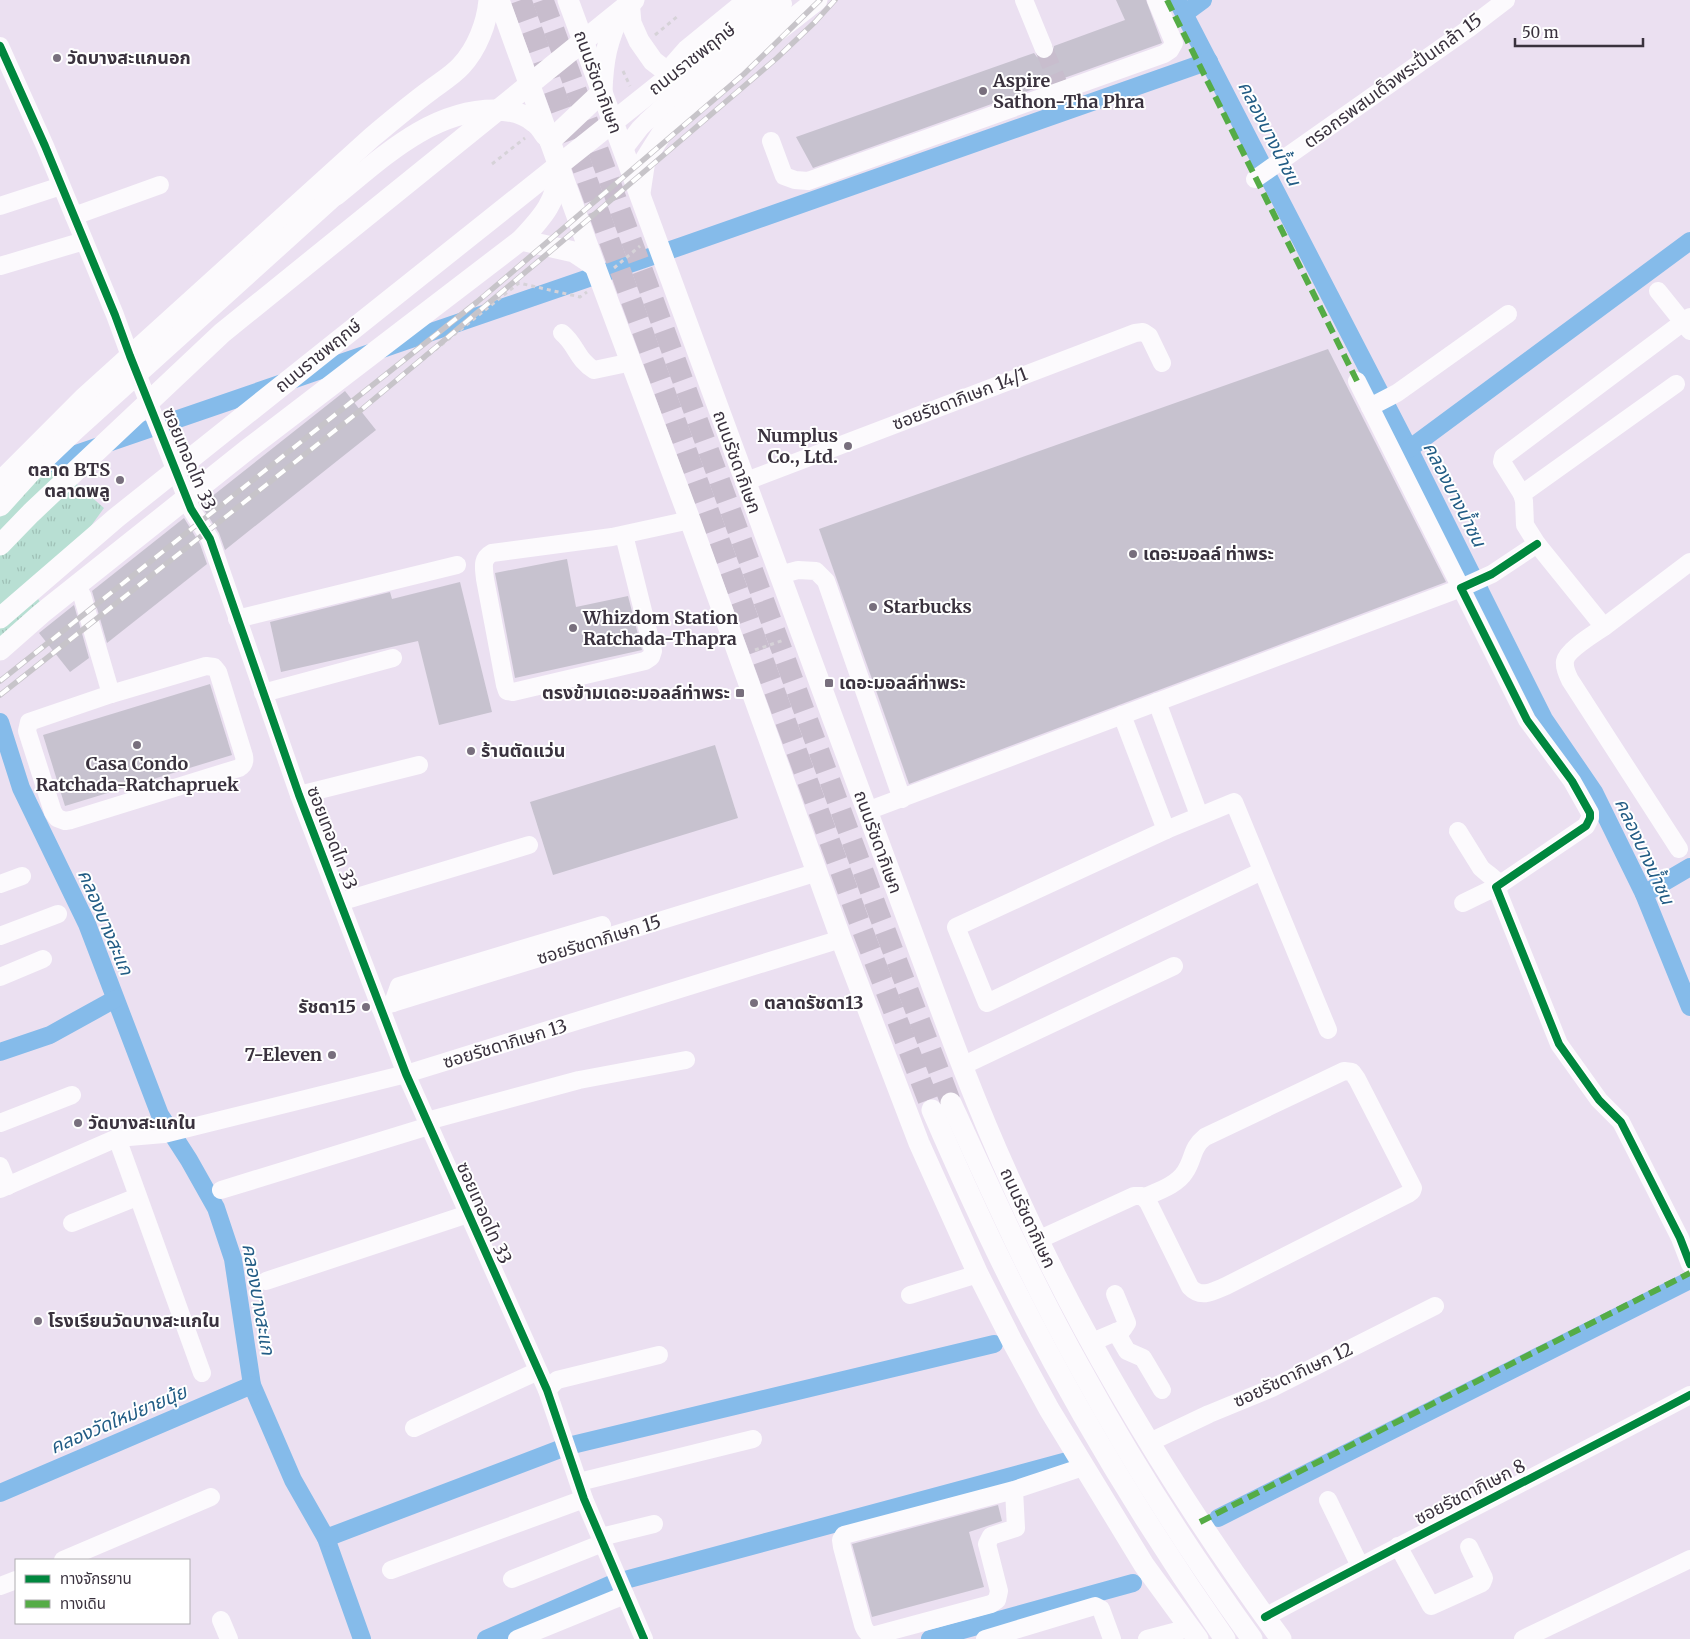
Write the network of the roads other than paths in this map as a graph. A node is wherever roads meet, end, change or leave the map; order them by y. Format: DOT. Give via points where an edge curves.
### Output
graph roads {
  1 [pos="489,0"];
  2 [pos="499,0"];
  3 [pos="568,0"];
  4 [pos="628,0"];
  5 [pos="634,0"];
  6 [pos="746,0"];
  7 [pos="817,0"];
  8 [pos="1024,0"];
  9 [pos="1156,0"];
  10 [pos="1506,0"];
  11 [pos="774,2"];
  12 [pos="0,46"];
  13 [pos="1044,49"];
  14 [pos="461,66"];
  15 [pos="728,70"];
  16 [pos="666,71"];
  17 [pos="695,77"];
  18 [pos="602,92"];
  19 [pos="648,98"];
  20 [pos="640,128"];
  21 [pos="771,140"];
  22 [pos="550,141"];
  23 [pos="623,150"];
  24 [pos="1256,179"];
  25 [pos="160,185"];
  26 [pos="61,186"];
  27 [pos="336,195"];
  28 [pos="640,196"];
  29 [pos="0,206"];
  30 [pos="74,216"];
  31 [pos="84,240"];
  32 [pos="521,240"];
  33 [pos="0,266"];
  34 [pos="602,269"];
  35 [pos="1658,291"];
  36 [pos="1508,314"];
  37 [pos="1688,324"];
  38 [pos="562,333"];
  39 [pos="130,356"];
  40 [pos="632,362"];
  41 [pos="1162,363"];
  42 [pos="1357,381"];
  43 [pos="1676,384"];
  44 [pos="1376,404"];
  45 [pos="0,482"];
  46 [pos="744,482"];
  47 [pos="1522,494"];
  48 [pos="0,506"];
  49 [pos="191,509"];
  50 [pos="690,520"];
  51 [pos="624,534"];
  52 [pos="1537,544"];
  53 [pos="0,545"];
  54 [pos="1690,562"];
  55 [pos="456,565"];
  56 [pos="779,575"];
  57 [pos="1465,587"];
  58 [pos="82,595"];
  59 [pos="0,618"];
  60 [pos="237,619"];
  61 [pos="1604,627"];
  62 [pos="393,658"];
  63 [pos="1,660"];
  64 [pos="263,693"];
  65 [pos="112,694"];
  66 [pos="1157,702"];
  67 [pos="1122,715"];
  68 [pos="419,765"];
  69 [pos="299,795"];
  70 [pos="902,799"];
  71 [pos="867,811"];
  72 [pos="1198,815"];
  73 [pos="1166,830"];
  74 [pos="1458,831"];
  75 [pos="529,845"];
  76 [pos="1679,849"];
  77 [pos="818,872"];
  78 [pos="1262,872"];
  79 [pos="22,876"];
  80 [pos="0,884"];
  81 [pos="1498,886"];
  82 [pos="340,902"];
  83 [pos="1463,903"];
  84 [pos="58,914"];
  85 [pos="602,925"];
  86 [pos="0,936"];
  87 [pos="842,939"];
  88 [pos="43,959"];
  89 [pos="1174,966"];
  90 [pos="0,977"];
  91 [pos="387,1005"];
  92 [pos="1328,1030"];
  93 [pos="686,1060"];
  94 [pos="962,1066"];
  95 [pos="406,1074"];
  96 [pos="72,1095"];
  97 [pos="0,1123"];
  98 [pos="428,1123"];
  99 [pos="117,1138"];
  100 [pos="0,1166"];
  101 [pos="4,1187"];
  102 [pos="221,1190"];
  103 [pos="137,1197"];
  104 [pos="1145,1198"];
  105 [pos="468,1214"];
  106 [pos="72,1223"];
  107 [pos="1038,1240"];
  108 [pos="1690,1264"];
  109 [pos="978,1274"];
  110 [pos="266,1281"];
  111 [pos="1115,1294"];
  112 [pos="910,1295"];
  113 [pos="1436,1306"];
  114 [pos="1116,1332"];
  115 [pos="1092,1342"];
  116 [pos="659,1355"];
  117 [pos="538,1371"];
  118 [pos="202,1372"];
  119 [pos="547,1390"];
  120 [pos="1162,1390"];
  121 [pos="1690,1395"];
  122 [pos="414,1428"];
  123 [pos="753,1439"];
  124 [pos="1150,1442"];
  125 [pos="1083,1467"];
  126 [pos="579,1482"];
  127 [pos="1014,1490"];
  128 [pos="211,1497"];
  129 [pos="584,1499"];
  130 [pos="1328,1500"];
  131 [pos="654,1524"];
  132 [pos="602,1540"];
  133 [pos="1398,1546"];
  134 [pos="1469,1546"];
  135 [pos="65,1559"];
  136 [pos="1689,1563"];
  137 [pos="1360,1566"];
  138 [pos="391,1570"];
  139 [pos="512,1579"];
  140 [pos="15,1580"];
  141 [pos="0,1586"];
  142 [pos="625,1595"];
  143 [pos="1265,1616"];
  144 [pos="221,1620"];
  145 [pos="1194,1634"];
  146 [pos="229,1639"];
  147 [pos="517,1639"];
  148 [pos="644,1639"];
  149 [pos="985,1639"];
  150 [pos="1112,1639"];
  151 [pos="1147,1639"];
  152 [pos="1225,1639"];
  153 [pos="1252,1639"];
  154 [pos="1281,1639"];
  155 [pos="1523,1639"];
  1 -- 14 [label="main road" via="483,27"];
  2 -- 22 [label="main road"];
  3 -- 18 [label="main road, ถนนรัชดาภิเษก"];
  4 -- 16 [label="main road" via="631,23 639,40 653,61"];
  4 -- 18 [label="main road" via="606,50"];
  5 -- 53 [label="main road" via="222,333"];
  6 -- 16 [label="street" via="686,49"];
  7 -- 15 [label="main road, ถนนราชพฤกษ์"];
  8 -- 13 [label="street"];
  9 -- 21 [label="street" via="1174,43 1164,54 1060,88 808,181 784,176"];
  10 -- 24 [label="street, ตรอกรพสมเด็จพระปื่นเกล้า 15"];
  11 -- 17 [label="street"];
  11 -- 59 [label="main road, ถนนราชพฤกษ์" via="116,518"];
  12 -- 26 [label="street, ซอยเทอดไท 33"];
  14 -- 27 [label="main road"];
  14 -- 39 [label="main road" via="371,138"];
  15 -- 17 [label="main road, ถนนราชพฤกษ์"];
  15 -- 28 [label="main road" via="662,132 645,160"];
  16 -- 17 [label="main road"];
  16 -- 19 [label="street"];
  17 -- 19 [label="main road, ถนนราชพฤกษ์"];
  17 -- 20 [label="street"];
  18 -- 19 [label="main road, ถนนราชพฤกษ์" via="632,100"];
  18 -- 22 [label="main road"];
  18 -- 23 [label="main road, ถนนรัชดาภิเษก"];
  19 -- 20 [label="street"];
  20 -- 23 [label="street"];
  22 -- 27 [label="main road" via="535,122 522,114 503,110 469,112 415,134"];
  22 -- 32 [label="main road" via="557,174 551,203"];
  22 -- 34 [label="main road"];
  23 -- 28 [label="main road, ถนนรัชดาภิเษก"];
  25 -- 30 [label="street"];
  26 -- 29 [label="street"];
  26 -- 30 [label="street, ซอยเทอดไท 33"];
  27 -- 48 [label="main road" via="76,429"];
  28 -- 46 [label="main road, ถนนรัชดาภิเษก"];
  30 -- 31 [label="street, ซอยเทอดไท 33"];
  31 -- 33 [label="street"];
  31 -- 39 [label="street, ซอยเทอดไท 33"];
  32 -- 34 [label="main road" via="574,252"];
  32 -- 49 [label="main road" via="472,290"];
  32 -- 63 [label="main road" via="248,449 42,613"];
  34 -- 40 [label="main road"];
  35 -- 37 [label="street"];
  36 -- 44 [label="street"];
  37 -- 47 [label="street" via="1503,458 1502,464"];
  38 -- 40 [label="street" via="584,364 594,370"];
  39 -- 45 [label="main road"];
  39 -- 49 [label="street, ซอยเทอดไท 33"];
  40 -- 50 [label="main road"];
  41 -- 46 [label="street, ซอยรัชดาภิเษก 14/1" via="1149,336 1143,332 1135,333"];
  42 -- 44 [label="street"];
  43 -- 47 [label="street"];
  44 -- 57 [label="street"];
  46 -- 56 [label="main road, ถนนรัชดาภิเษก"];
  47 -- 52 [label="street" via="1525,525"];
  49 -- 58 [label="main road"];
  49 -- 60 [label="street, ซอยเทอดไท 33" via="210,539"];
  50 -- 51 [label="street"];
  50 -- 77 [label="main road"];
  51 -- 51 [label="street" via="492,553 486,557 483,563 485,579 508,691 651,658 653,650"];
  52 -- 57 [label="street" via="1492,574"];
  52 -- 61 [label="street"];
  54 -- 61 [label="street"];
  55 -- 60 [label="street"];
  56 -- 70 [label="street" via="798,570 816,571 826,581"];
  56 -- 71 [label="main road, ถนนรัชดาภิเษก"];
  57 -- 66 [label="street"];
  57 -- 81 [label="street" via="1527,720 1572,781 1590,813 1586,826"];
  58 -- 63 [label="main road"];
  58 -- 65 [label="street"];
  60 -- 64 [label="street, ซอยเทอดไท 33"];
  61 -- 76 [label="street" via="1569,652 1565,659 1566,672"];
  62 -- 64 [label="street"];
  64 -- 69 [label="street, ซอยเทอดไท 33"];
  65 -- 65 [label="street" via="206,666 214,667 239,737 244,764 71,820 59,820 54,814 26,731 28,724"];
  66 -- 67 [label="street"];
  66 -- 72 [label="street"];
  67 -- 70 [label="street"];
  67 -- 73 [label="street"];
  68 -- 69 [label="street"];
  69 -- 82 [label="street, ซอยเทอดไท 33"];
  70 -- 71 [label="street"];
  71 -- 94 [label="main road, ถนนรัชดาภิเษก"];
  72 -- 73 [label="street"];
  72 -- 78 [label="street" via="1234,802"];
  73 -- 78 [label="street" via="956,927 987,1003"];
  74 -- 81 [label="street" via="1481,868 1492,875"];
  75 -- 82 [label="street"];
  77 -- 87 [label="main road"];
  77 -- 91 [label="street, ซอยรัชดาภิเษก 15"];
  78 -- 92 [label="street"];
  79 -- 80 [label="street"];
  81 -- 83 [label="street"];
  81 -- 108 [label="street" via="1559,1044 1599,1100 1621,1122"];
  82 -- 91 [label="street, ซอยเทอดไท 33"];
  84 -- 86 [label="street"];
  85 -- 91 [label="street" via="399,986"];
  87 -- 95 [label="street, ซอยรัชดาภิเษก 13"];
  87 -- 109 [label="main road" via="919,1142"];
  88 -- 90 [label="street"];
  89 -- 94 [label="street"];
  91 -- 95 [label="street, ซอยเทอดไท 33"];
  93 -- 98 [label="street" via="579,1080"];
  94 -- 107 [label="main road, ถนนรัชดาภิเษก"];
  95 -- 98 [label="street, ซอยเทอดไท 33"];
  95 -- 99 [label="street, ซอยรัชดาภิเษก 13" via="164,1134"];
  96 -- 97 [label="street"];
  98 -- 102 [label="street"];
  98 -- 105 [label="street, ซอยเทอดไท 33"];
  99 -- 101 [label="street, ซอยรัชดาภิเษก 13"];
  99 -- 103 [label="street"];
  100 -- 101 [label="street"];
  103 -- 106 [label="street"];
  103 -- 118 [label="street"];
  104 -- 104 [label="street" via="1190,1287 1202,1294 1244,1277 1408,1194 1413,1188 1357,1079 1352,1072 1344,1071 1204,1137 1196,1145 1184,1174"];
  104 -- 107 [label="street" via="1134,1196"];
  105 -- 110 [label="street"];
  105 -- 117 [label="street, ซอยเทอดไท 33"];
  107 -- 115 [label="main road, ถนนรัชดาภิเษก"];
  109 -- 112 [label="street"];
  109 -- 125 [label="main road" via="1039,1392"];
  111 -- 114 [label="street" via="1127,1324"];
  113 -- 124 [label="street, ซอยรัชดาภิเษก 12" via="1272,1388"];
  114 -- 115 [label="street"];
  114 -- 120 [label="street" via="1127,1351 1143,1358"];
  115 -- 124 [label="main road, ถนนรัชดาภิเษก"];
  116 -- 119 [label="street" via="557,1380"];
  117 -- 119 [label="street, ซอยเทอดไท 33"];
  117 -- 122 [label="street"];
  119 -- 126 [label="street, ซอยเทอดไท 33"];
  121 -- 133 [label="street, ซอยรัชดาภิเษก 8"];
  123 -- 126 [label="street"];
  124 -- 143 [label="main road, ถนนรัชดาภิเษก"];
  125 -- 127 [label="street"];
  125 -- 145 [label="main road" via="1144,1565"];
  126 -- 129 [label="street, ซอยเทอดไท 33"];
  127 -- 127 [label="street" via="1016,1528 991,1536 987,1542 1000,1594 997,1600 876,1635 867,1633 842,1547 844,1535"];
  128 -- 135 [label="street"];
  129 -- 132 [label="street, ซอยเทอดไท 33"];
  129 -- 138 [label="street"];
  130 -- 137 [label="street"];
  131 -- 132 [label="street"];
  132 -- 139 [label="street"];
  132 -- 142 [label="street, ซอยเทอดไท 33"];
  133 -- 134 [label="street" via="1431,1606 1482,1584 1484,1578"];
  133 -- 137 [label="street, ซอยรัชดาภิเษก 8"];
  136 -- 155 [label="street"];
  137 -- 143 [label="street, ซอยรัชดาภิเษก 8"];
  140 -- 141 [label="street"];
  142 -- 147 [label="street"];
  142 -- 148 [label="street, ซอยเทอดไท 33"];
  143 -- 154 [label="main road, ถนนรัชดาภิเษก"];
  144 -- 146 [label="street"];
  145 -- 151 [label="street"];
  149 -- 150 [label="street" via="1097,1606"];
  152 -- 153 [label="main road" via="1108,1458 1062,1378 981,1220 941,1106 1081,1371 1125,1447"];
}
